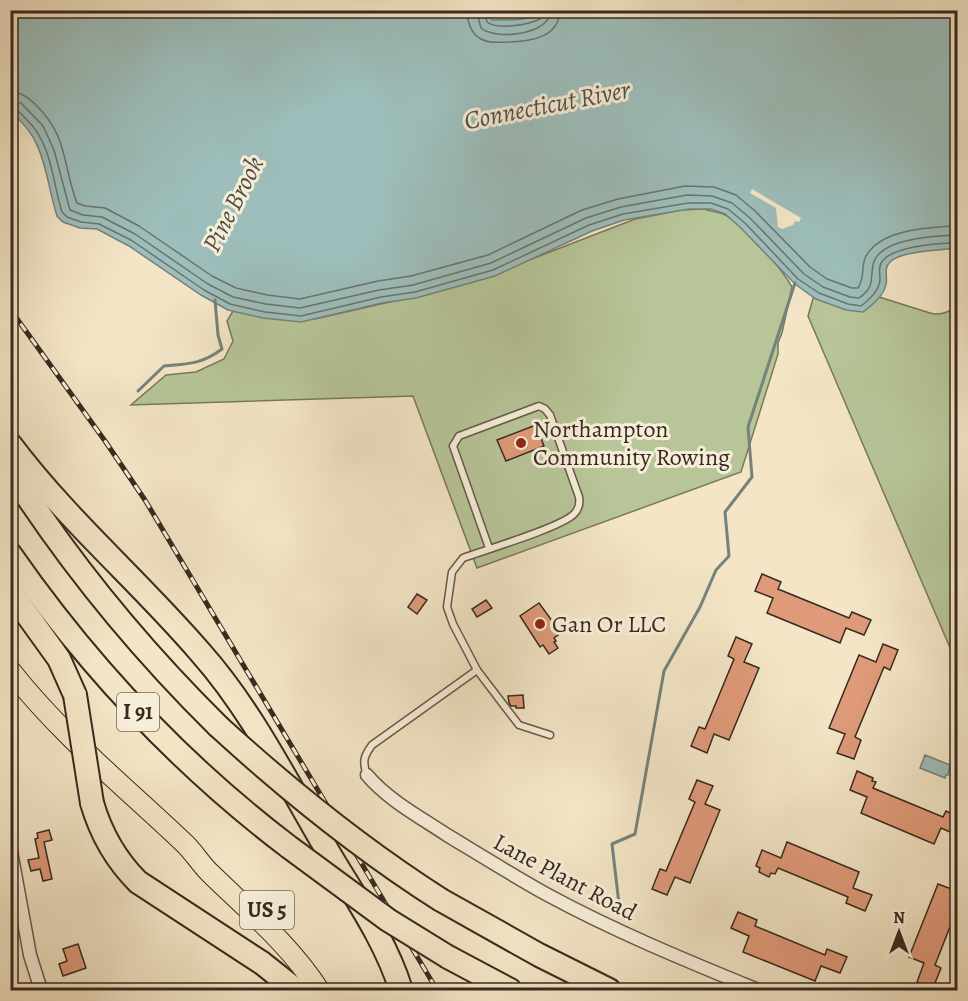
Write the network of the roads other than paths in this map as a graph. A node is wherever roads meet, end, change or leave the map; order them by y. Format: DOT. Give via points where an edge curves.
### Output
graph roads {
  1 [pos="10,444"];
  2 [pos="10,471"];
  3 [pos="489,548"];
  4 [pos="10,554"];
  5 [pos="10,591"];
  6 [pos="477,670"];
  7 [pos="12,676"];
  8 [pos="550,735"];
  9 [pos="367,775"];
  10 [pos="10,846"];
  11 [pos="187,846"];
  12 [pos="41,990"];
  13 [pos="296,990"];
  14 [pos="319,990"];
  15 [pos="333,990"];
  16 [pos="401,990"];
  17 [pos="510,990"];
  18 [pos="609,990"];
  19 [pos="759,990"];
  1 -- 16 [label="highway" via="61,506 199,650 246,712 372,927"];
  2 -- 18 [label="highway, I 91, bridge" via="51,533 149,655 277,779 347,835 441,900"];
  3 -- 3 [label="lane" via="558,524 579,507 579,497 550,415 539,406 459,436 453,446"];
  3 -- 6 [label="lane" via="463,558 452,572 447,607"];
  4 -- 17 [label="highway, I 91, bridge" via="126,700 211,783 388,920"];
  5 -- 13 [label="highway, bridge" via="59,659 75,695 92,803 103,836 122,866 138,882 262,963"];
  6 -- 8 [label="lane" via="519,725"];
  6 -- 9 [label="lane" via="372,745 364,756"];
  7 -- 11 [label="main road, US 5" via="77,744"];
  9 -- 19 [label="street, Lane Plant Road" via="412,812 547,895 624,933"];
  10 -- 12 [label="street" via="30,955"];
  11 -- 14 [label="main road, US 5" via="208,872 281,942"];
  11 -- 15 [label="main road, US 5" via="216,862 254,896 301,946"];
}
